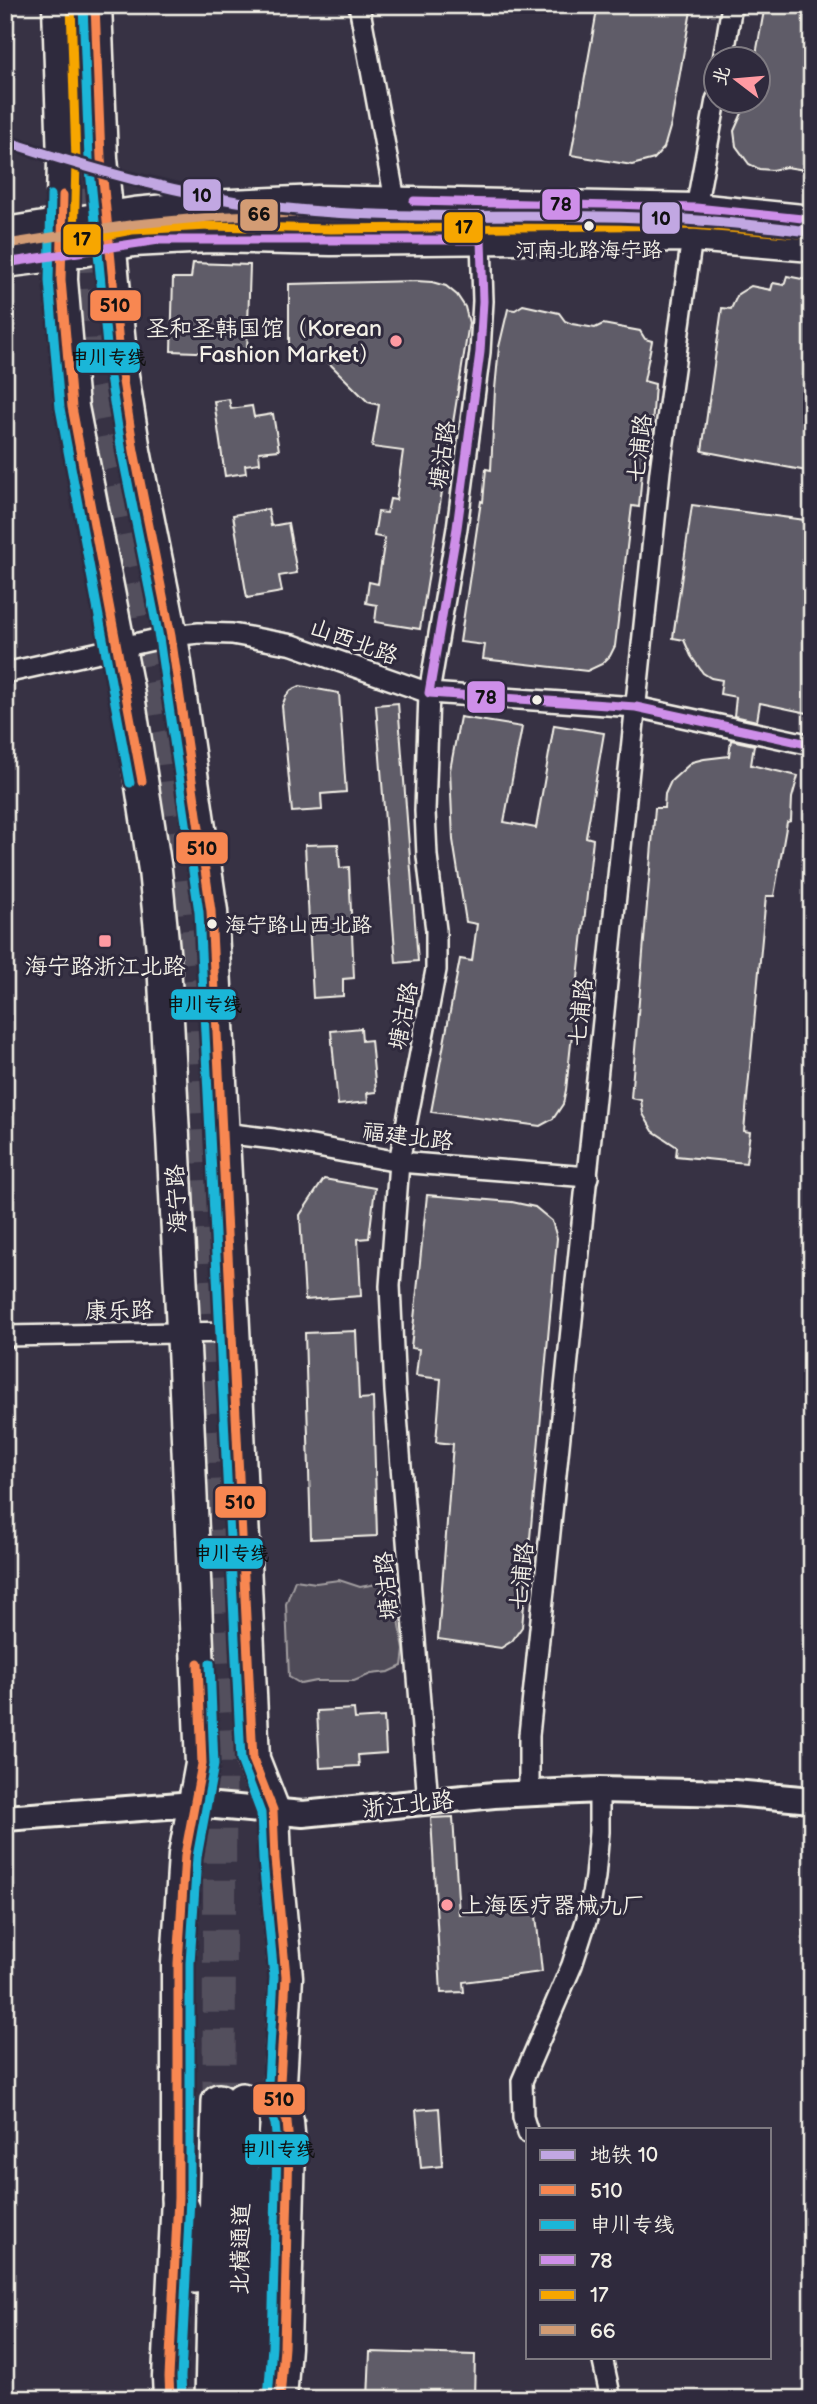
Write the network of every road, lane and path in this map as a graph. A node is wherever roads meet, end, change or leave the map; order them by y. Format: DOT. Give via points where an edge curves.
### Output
graph roads {
  1 [pos="59,5"];
  2 [pos="95,5"];
  3 [pos="359,5"];
  4 [pos="732,5"];
  5 [pos="725,46"];
  6 [pos="713,116"];
  7 [pos="395,200"];
  8 [pos="696,208"];
  9 [pos="812,220"];
  10 [pos="61,222"];
  11 [pos="5,232"];
  12 [pos="107,232"];
  13 [pos="692,237"];
  14 [pos="481,240"];
  15 [pos="812,247"];
  16 [pos="61,256"];
  17 [pos="5,263"];
  18 [pos="171,636"];
  19 [pos="119,647"];
  20 [pos="5,673"];
  21 [pos="429,694"];
  22 [pos="636,707"];
  23 [pos="812,745"];
  24 [pos="223,1133"];
  25 [pos="399,1162"];
  26 [pos="588,1177"];
  27 [pos="234,1332"];
  28 [pos="183,1333"];
  29 [pos="5,1336"];
  30 [pos="599,1790"];
  31 [pos="529,1793"];
  32 [pos="812,1800"];
  33 [pos="428,1802"];
  34 [pos="194,1804"];
  35 [pos="273,1810"];
  36 [pos="5,1818"];
  37 [pos="279,2100"];
  38 [pos="526,2128"];
  39 [pos="178,2198"];
  40 [pos="602,2358"];
  41 [pos="170,2399"];
  42 [pos="192,2399"];
  43 [pos="212,2399"];
  44 [pos="237,2399"];
  45 [pos="256,2399"];
  46 [pos="280,2399"];
  47 [pos="611,2399"];
  1 -- 10 [label="main road, 海宁路" via="64,161"];
  2 -- 12 [label="main road"];
  3 -- 7 [label="street"];
  4 -- 5 [label="street"];
  6 -- 8 [label="street"];
  7 -- 8 [label="main road"];
  7 -- 12 [label="main road" via="209,205 134,212"];
  8 -- 9 [label="main road"];
  10 -- 11 [label="main road"];
  10 -- 12 [label="main road"];
  10 -- 16 [label="main road, 海宁路"];
  12 -- 14 [label="main road" via="159,240"];
  12 -- 16 [label="main road"];
  12 -- 18 [label="main road" via="127,413"];
  13 -- 14 [label="main road"];
  13 -- 15 [label="main road"];
  13 -- 22 [label="street, 七浦路" via="660,471"];
  14 -- 21 [label="street, 塘沽路" via="480,352"];
  16 -- 17 [label="main road"];
  16 -- 19 [label="main road, 海宁路" via="72,407"];
  18 -- 19 [label="street, 山西北路"];
  18 -- 21 [label="street, 山西北路" via="232,634 293,645"];
  18 -- 24 [label="main road" via="211,911"];
  19 -- 20 [label="street, 山西北路"];
  19 -- 28 [label="main road, 海宁路" via="160,919"];
  21 -- 22 [label="street, 山西北路"];
  21 -- 25 [label="street, 塘沽路" via="425,821 436,970"];
  22 -- 23 [label="street, 山西北路"];
  22 -- 26 [label="street, 七浦路"];
  24 -- 25 [label="street, 福建北路"];
  24 -- 27 [label="main road"];
  25 -- 26 [label="street, 福建北路"];
  25 -- 33 [label="street, 塘沽路" via="391,1324"];
  26 -- 31 [label="street, 七浦路" via="529,1735"];
  27 -- 28 [label="street, 康乐路"];
  27 -- 35 [label="main road" via="253,1759"];
  28 -- 29 [label="street, 康乐路"];
  28 -- 34 [label="main road, 海宁路" via="202,1764"];
  30 -- 31 [label="street, 浙江北路"];
  30 -- 32 [label="street, 浙江北路"];
  30 -- 38 [label="street" via="595,1877 584,1931 522,2081"];
  31 -- 33 [label="street, 浙江北路"];
  33 -- 35 [label="street, 浙江北路" via="303,1814"];
  34 -- 35 [label="street, 浙江北路"];
  34 -- 36 [label="street, 浙江北路"];
  34 -- 39 [label="main road, 海宁路" via="185,1855 178,1962"];
  35 -- 37 [label="main road" via="286,1978"];
  37 -- 45 [label="highway"];
  37 -- 46 [label="main road" via="289,2146"];
  39 -- 41 [label="main road, 海宁路"];
  39 -- 42 [label="highway" via="197,2241"];
  40 -- 47 [label="street"];
  43 -- 44 [label="highway, 北横通道" via="230,2100"];
}
